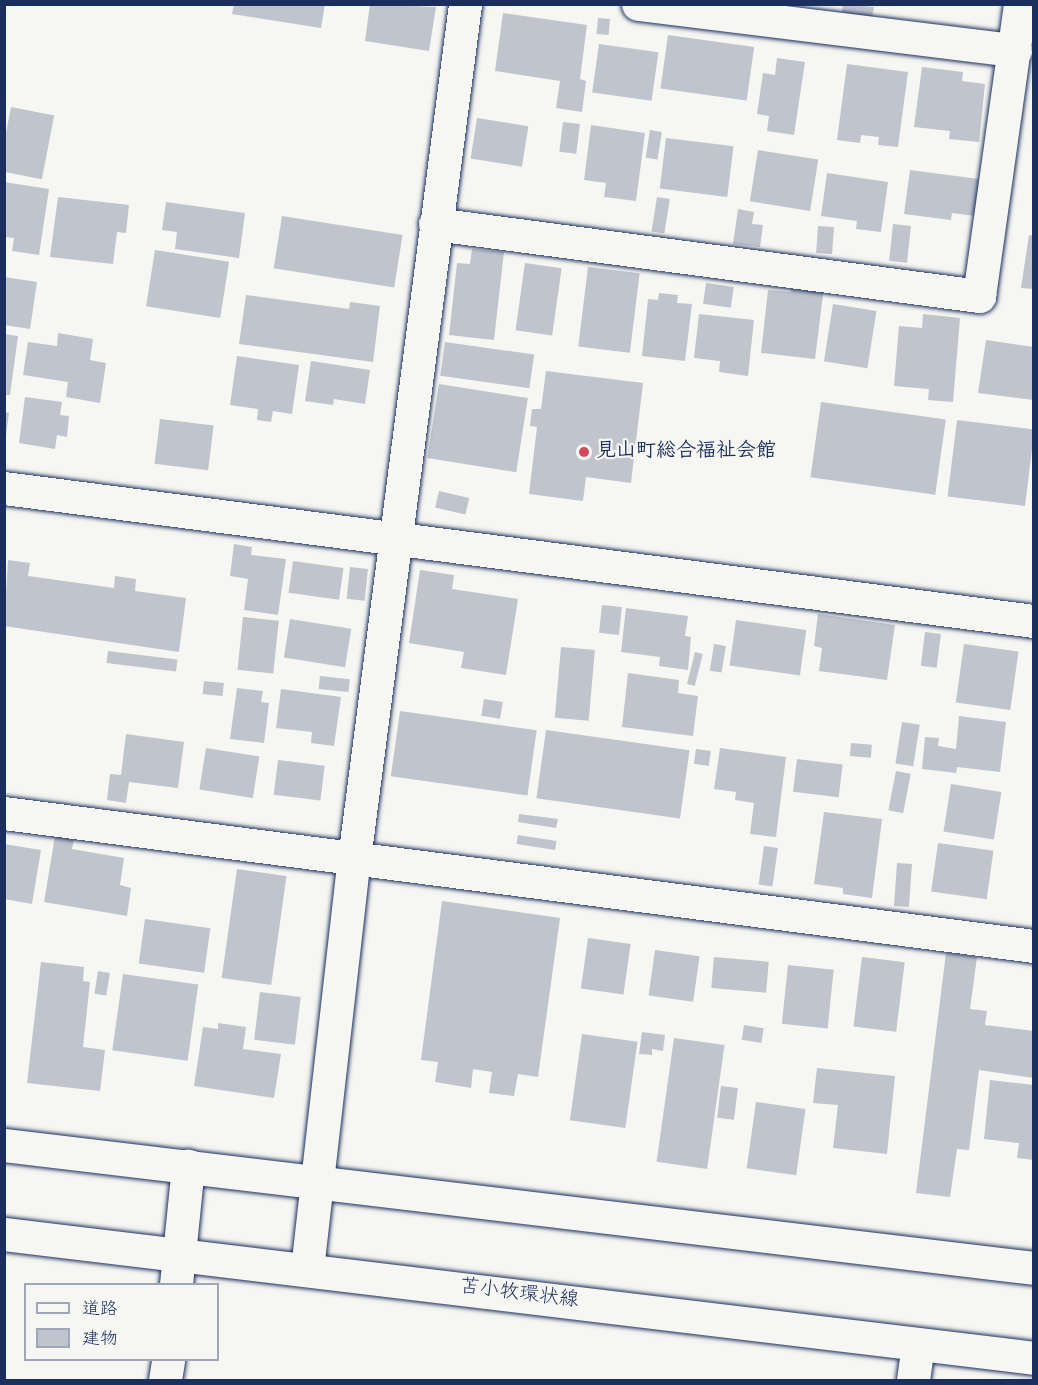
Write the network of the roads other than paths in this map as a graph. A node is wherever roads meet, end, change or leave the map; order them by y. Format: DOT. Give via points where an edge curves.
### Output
graph roads {
  1 [pos="465,4"];
  2 [pos="638,4"];
  3 [pos="1020,4"];
  4 [pos="1015,50"];
  5 [pos="435,224"];
  6 [pos="4,488"];
  7 [pos="396,538"];
  8 [pos="1034,621"];
  9 [pos="4,813"];
  10 [pos="354,859"];
  11 [pos="1034,946"];
  12 [pos="4,1145"];
  13 [pos="188,1166"];
  14 [pos="318,1184"];
  15 [pos="4,1234"];
  16 [pos="1034,1268"];
  17 [pos="177,1269"];
  18 [pos="308,1269"];
  19 [pos="918,1344"];
  20 [pos="1034,1358"];
  21 [pos="168,1361"];
  22 [pos="165,1380"];
  23 [pos="913,1380"];
  1 -- 5 [label="street"];
  2 -- 4 [label="street"];
  3 -- 4 [label="street"];
  4 -- 5 [label="street" via="979,296"];
  5 -- 7 [label="street"];
  6 -- 7 [label="street"];
  7 -- 8 [label="street"];
  7 -- 10 [label="street"];
  9 -- 10 [label="street"];
  10 -- 11 [label="street"];
  10 -- 14 [label="street"];
  12 -- 13 [label="street"];
  13 -- 14 [label="street"];
  13 -- 17 [label="street"];
  14 -- 16 [label="street"];
  14 -- 18 [label="street"];
  15 -- 17 [label="street, 苫小牧環状線"];
  17 -- 18 [label="street, 苫小牧環状線"];
  18 -- 19 [label="street, 苫小牧環状線"];
  19 -- 20 [label="street, 苫小牧環状線"];
  19 -- 23 [label="street"];
  21 -- 22 [label="street"];
}
